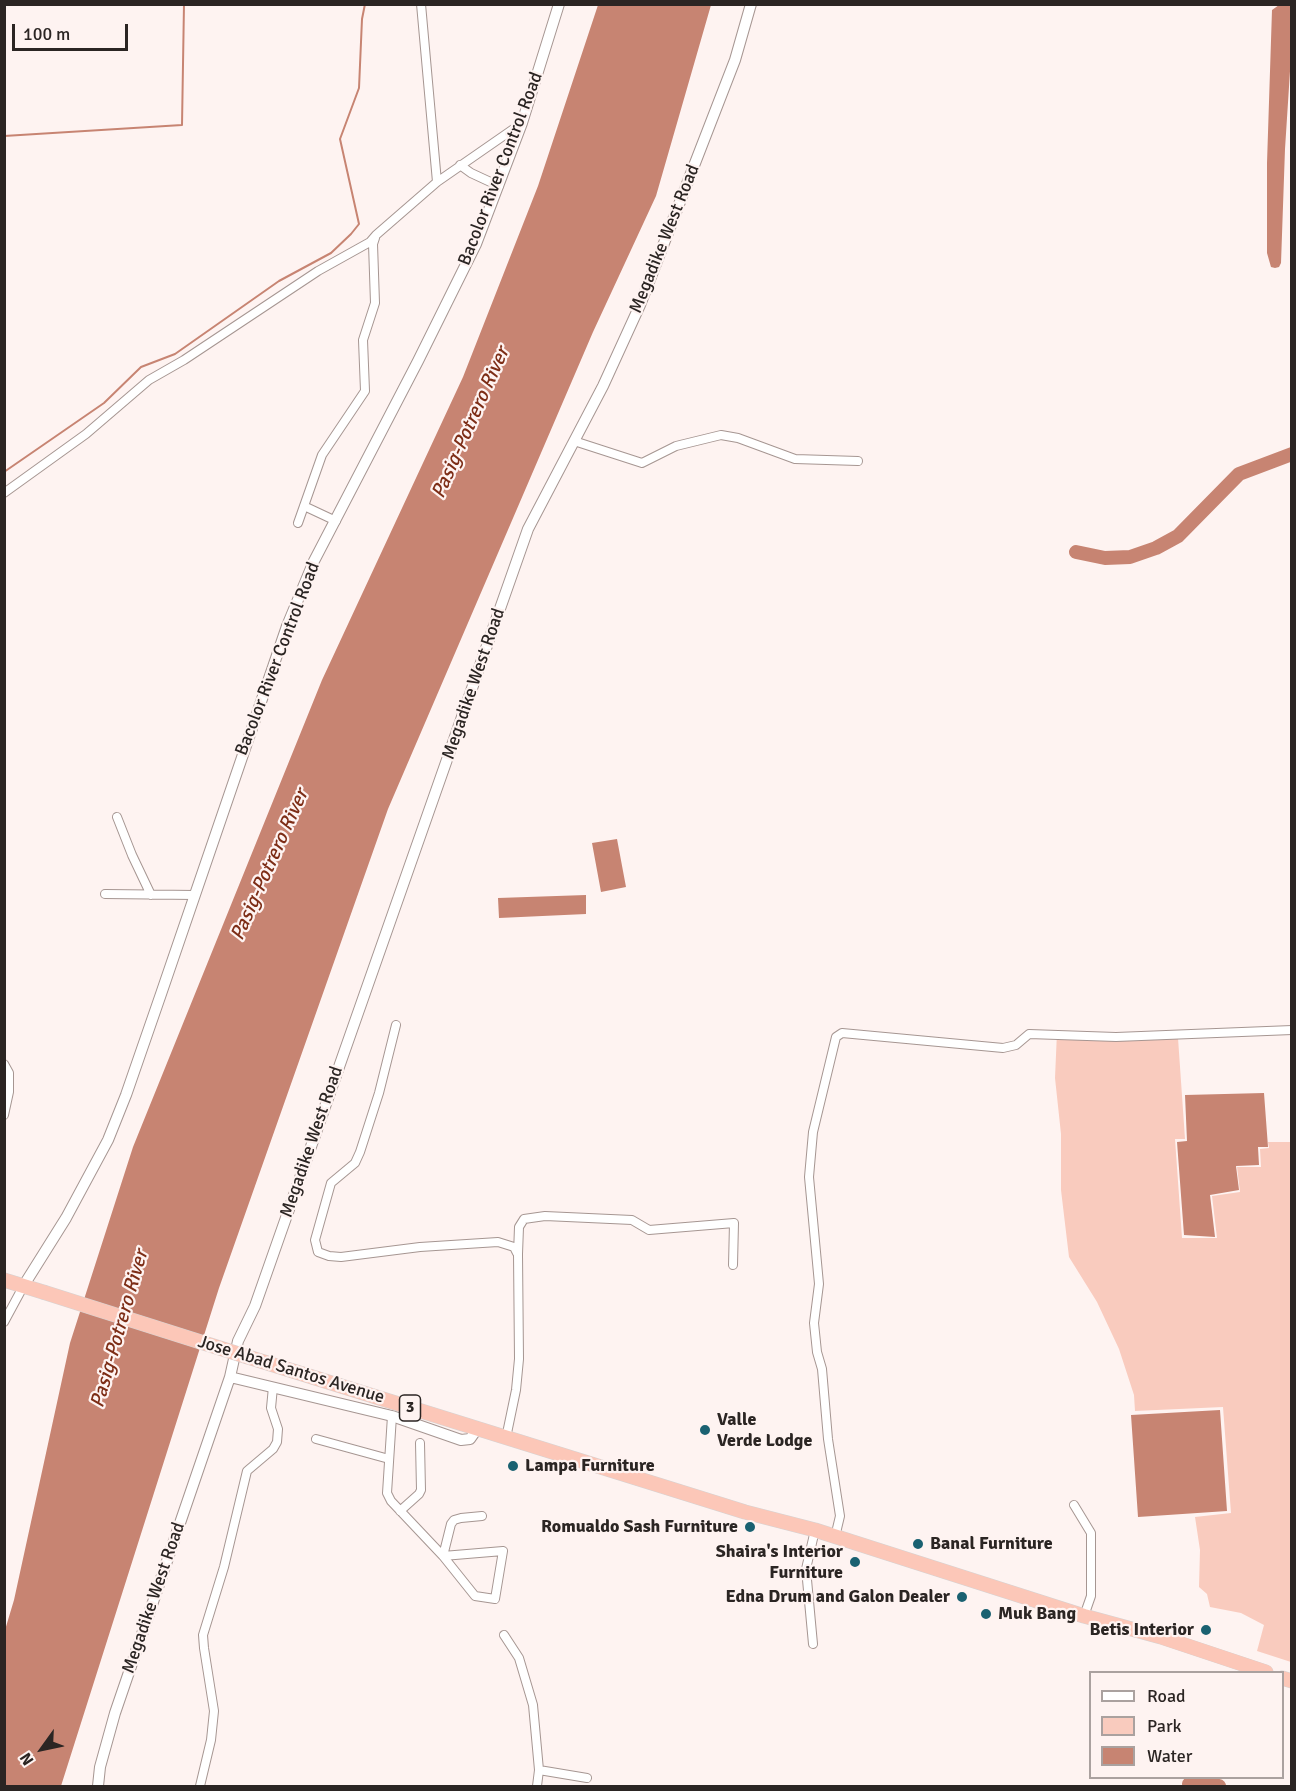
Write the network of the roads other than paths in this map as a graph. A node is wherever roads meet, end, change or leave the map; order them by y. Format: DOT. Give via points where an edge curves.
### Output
graph roads {
  1 [pos="421,4"];
  2 [pos="559,4"];
  3 [pos="751,4"];
  4 [pos="522,123"];
  5 [pos="460,165"];
  6 [pos="437,182"];
  7 [pos="498,186"];
  8 [pos="376,235"];
  9 [pos="574,441"];
  10 [pos="858,461"];
  11 [pos="4,494"];
  12 [pos="304,506"];
  13 [pos="336,521"];
  14 [pos="298,523"];
  15 [pos="117,817"];
  16 [pos="105,894"];
  17 [pos="151,895"];
  18 [pos="195,895"];
  19 [pos="396,1025"];
  20 [pos="1292,1030"];
  21 [pos="4,1064"];
  22 [pos="4,1115"];
  23 [pos="518,1254"];
  24 [pos="733,1265"];
  25 [pos="4,1280"];
  26 [pos="24,1286"];
  27 [pos="4,1322"];
  28 [pos="230,1377"];
  29 [pos="273,1387"];
  30 [pos="392,1416"];
  31 [pos="477,1429"];
  32 [pos="506,1438"];
  33 [pos="316,1440"];
  34 [pos="420,1443"];
  35 [pos="389,1459"];
  36 [pos="1074,1504"];
  37 [pos="400,1511"];
  38 [pos="482,1516"];
  39 [pos="815,1530"];
  40 [pos="835,1537"];
  41 [pos="443,1556"];
  42 [pos="1084,1616"];
  43 [pos="504,1635"];
  44 [pos="813,1644"];
  45 [pos="1263,1671"];
  46 [pos="538,1770"];
  47 [pos="587,1778"];
  48 [pos="98,1786"];
  49 [pos="200,1786"];
  50 [pos="537,1786"];
  1 -- 6 [label="street"];
  2 -- 4 [label="street, Bacolor River Control Road"];
  3 -- 9 [label="street, Megadike West Road" via="735,60 640,305"];
  4 -- 5 [label="street"];
  4 -- 7 [label="street, Bacolor River Control Road"];
  5 -- 6 [label="street"];
  5 -- 7 [label="street"];
  6 -- 8 [label="street"];
  7 -- 13 [label="street, Bacolor River Control Road" via="462,272"];
  8 -- 11 [label="street" via="149,380 86,434"];
  8 -- 12 [label="street" via="375,303 363,340 365,391 322,455"];
  9 -- 10 [label="street" via="642,463 676,446 721,435 795,459"];
  9 -- 28 [label="street, Megadike West Road" via="524,539 276,1246 238,1341"];
  12 -- 13 [label="street"];
  12 -- 14 [label="street"];
  13 -- 18 [label="street, Bacolor River Control Road" via="314,561 287,626"];
  15 -- 17 [label="street"];
  16 -- 17 [label="street"];
  17 -- 18 [label="street"];
  18 -- 26 [label="street, Bacolor River Control Road" via="108,1140"];
  19 -- 23 [label="street" via="360,1152 355,1163 331,1183 315,1240 318,1252 341,1257 498,1242 514,1247"];
  20 -- 40 [label="street" via="1116,1037 1029,1034 1016,1045 1003,1048 842,1033 836,1037 813,1132 809,1177 819,1284 814,1310 816,1343 840,1516"];
  21 -- 22 [label="street" via="9,1082"];
  23 -- 24 [label="street" via="519,1227 524,1218 632,1220 649,1230 734,1223"];
  23 -- 32 [label="street" via="519,1359"];
  25 -- 26 [label="highway, Jose Abad Santos Avenue / 3"];
  26 -- 27 [label="street"];
  26 -- 31 [label="highway, Jose Abad Santos Avenue / 3, bridge"];
  28 -- 29 [label="street"];
  28 -- 48 [label="street, Megadike West Road" via="115,1713"];
  29 -- 30 [label="street"];
  29 -- 49 [label="street" via="271,1408 278,1429 277,1442 246,1472 203,1635 214,1711"];
  30 -- 31 [label="street" via="461,1440 470,1439"];
  30 -- 35 [label="street"];
  31 -- 32 [label="highway, Jose Abad Santos Avenue / 3"];
  32 -- 39 [label="highway, Jose Abad Santos Avenue / 3"];
  33 -- 35 [label="street"];
  34 -- 37 [label="street" via="421,1490"];
  35 -- 37 [label="street" via="387,1492"];
  36 -- 42 [label="street" via="1091,1533 1091,1596"];
  37 -- 41 [label="street"];
  38 -- 41 [label="street" via="454,1520"];
  39 -- 40 [label="highway, Jose Abad Santos Avenue / 3"];
  39 -- 44 [label="street" via="806,1569"];
  40 -- 42 [label="highway, Jose Abad Santos Avenue / 3"];
  41 -- 41 [label="street" via="503,1551 495,1599 475,1596"];
  42 -- 45 [label="highway, Jose Abad Santos Avenue / 3"];
  43 -- 46 [label="street" via="519,1658 532,1705"];
  46 -- 47 [label="street"];
  46 -- 50 [label="street"];
}
